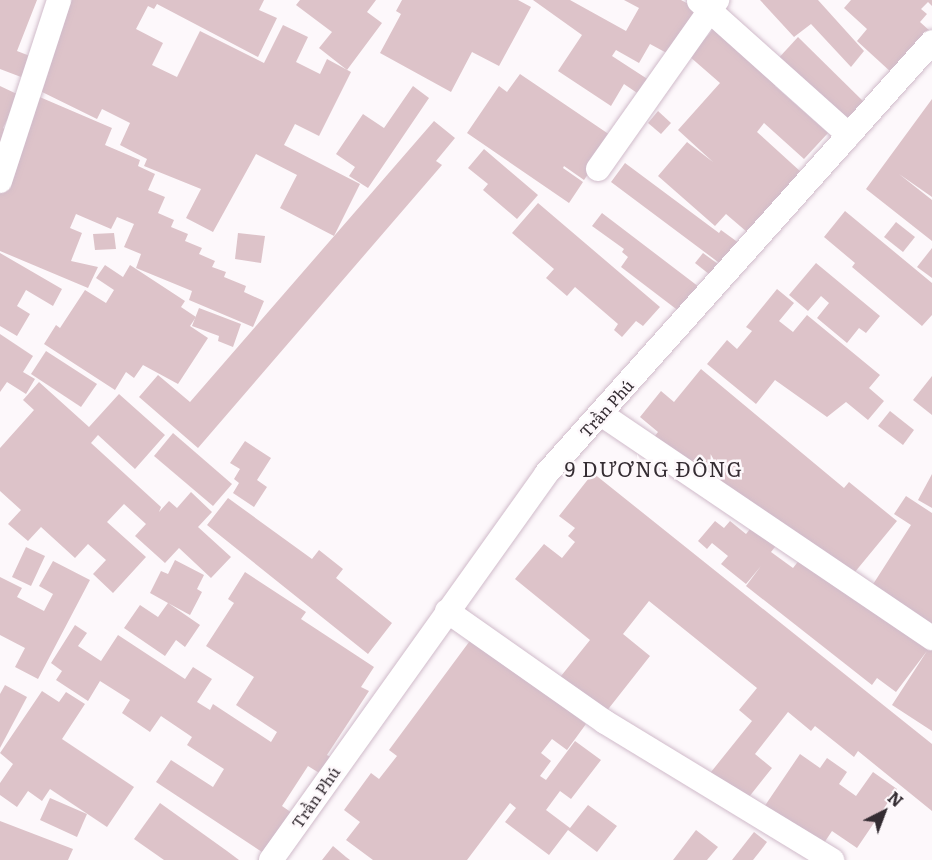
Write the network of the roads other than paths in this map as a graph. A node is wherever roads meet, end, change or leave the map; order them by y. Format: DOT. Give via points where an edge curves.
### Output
graph roads {
  1 [pos="59,0"];
  2 [pos="709,3"];
  3 [pos="932,42"];
  4 [pos="849,135"];
  5 [pos="598,169"];
  6 [pos="0,181"];
  7 [pos="601,414"];
  8 [pos="447,611"];
  9 [pos="932,638"];
  10 [pos="271,860"];
  11 [pos="832,860"];
  1 -- 6 [label="street"];
  2 -- 4 [label="street"];
  2 -- 5 [label="street"];
  3 -- 4 [label="street, Trần Phú"];
  4 -- 7 [label="street, Trần Phú"];
  7 -- 8 [label="street, Trần Phú" via="546,474"];
  7 -- 9 [label="street"];
  8 -- 10 [label="street, Trần Phú"];
  8 -- 11 [label="street" via="605,722"];
}
